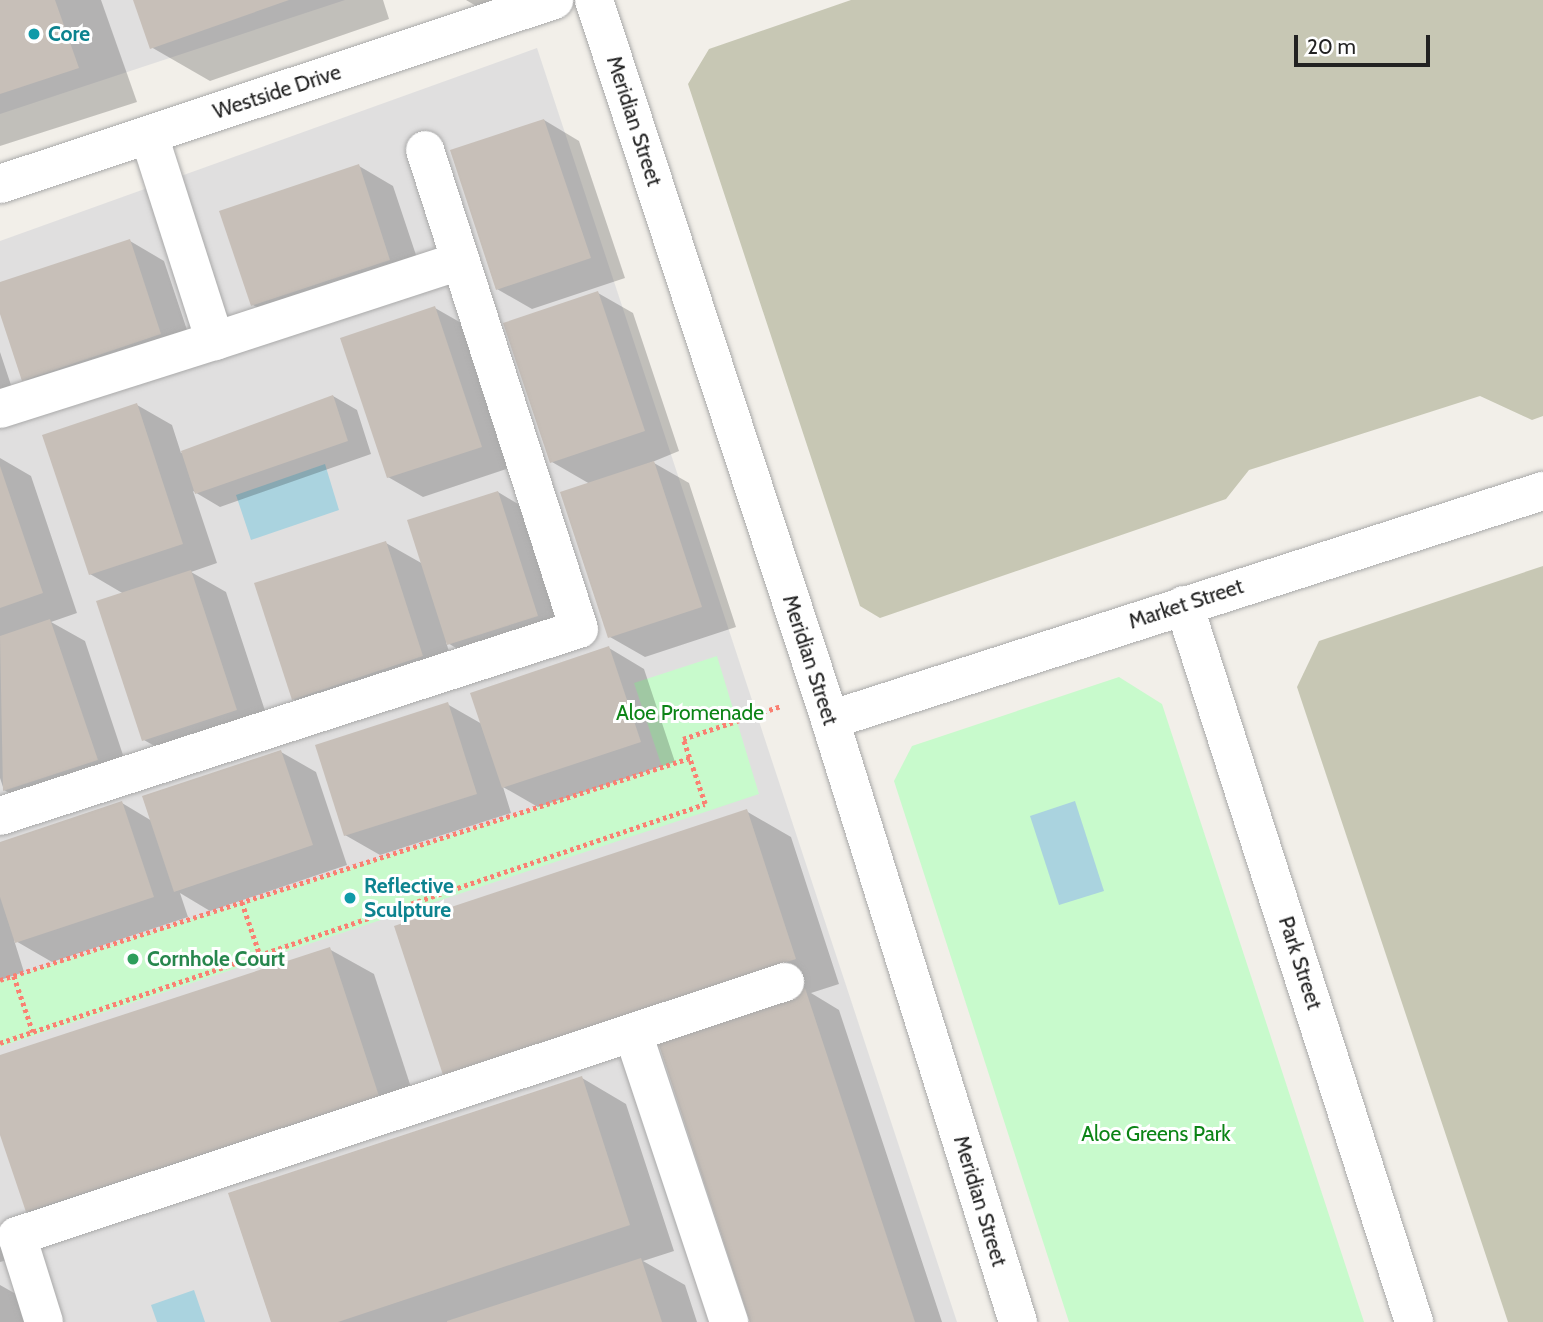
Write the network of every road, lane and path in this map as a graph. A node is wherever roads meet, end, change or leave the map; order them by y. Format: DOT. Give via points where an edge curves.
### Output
graph roads {
  1 [pos="554,0"];
  2 [pos="594,0"];
  3 [pos="149,135"];
  4 [pos="425,150"];
  5 [pos="0,184"];
  6 [pos="460,261"];
  7 [pos="215,341"];
  8 [pos="0,409"];
  9 [pos="1543,491"];
  10 [pos="1184,605"];
  11 [pos="826,706"];
  12 [pos="690,758"];
  13 [pos="0,816"];
  14 [pos="242,902"];
  15 [pos="260,955"];
  16 [pos="14,975"];
  17 [pos="0,980"];
  18 [pos="785,982"];
  19 [pos="33,1032"];
  20 [pos="633,1033"];
  21 [pos="0,1043"];
  22 [pos="8,1239"];
  23 [pos="44,1322"];
  24 [pos="729,1322"];
  25 [pos="1018,1322"];
  26 [pos="1414,1322"];
  1 -- 3 [label="street, Westside Drive"];
  2 -- 11 [label="street, Meridian Street"];
  3 -- 5 [label="street, Westside Drive"];
  3 -- 7 [label="street"];
  4 -- 6 [label="street"];
  6 -- 7 [label="street"];
  6 -- 13 [label="street" via="579,629"];
  7 -- 8 [label="street"];
  9 -- 10 [label="street, Market Street"];
  10 -- 11 [label="street, Market Street"];
  10 -- 26 [label="street, Park Street"];
  11 -- 12 [label="path" via="683,739"];
  11 -- 25 [label="street, Meridian Street"];
  12 -- 14 [label="path"];
  12 -- 15 [label="path" via="705,804"];
  14 -- 15 [label="path"];
  14 -- 16 [label="path"];
  15 -- 19 [label="path"];
  16 -- 17 [label="path"];
  16 -- 19 [label="path"];
  18 -- 20 [label="street"];
  19 -- 21 [label="path"];
  20 -- 22 [label="street"];
  20 -- 24 [label="street"];
  22 -- 23 [label="street"];
}
